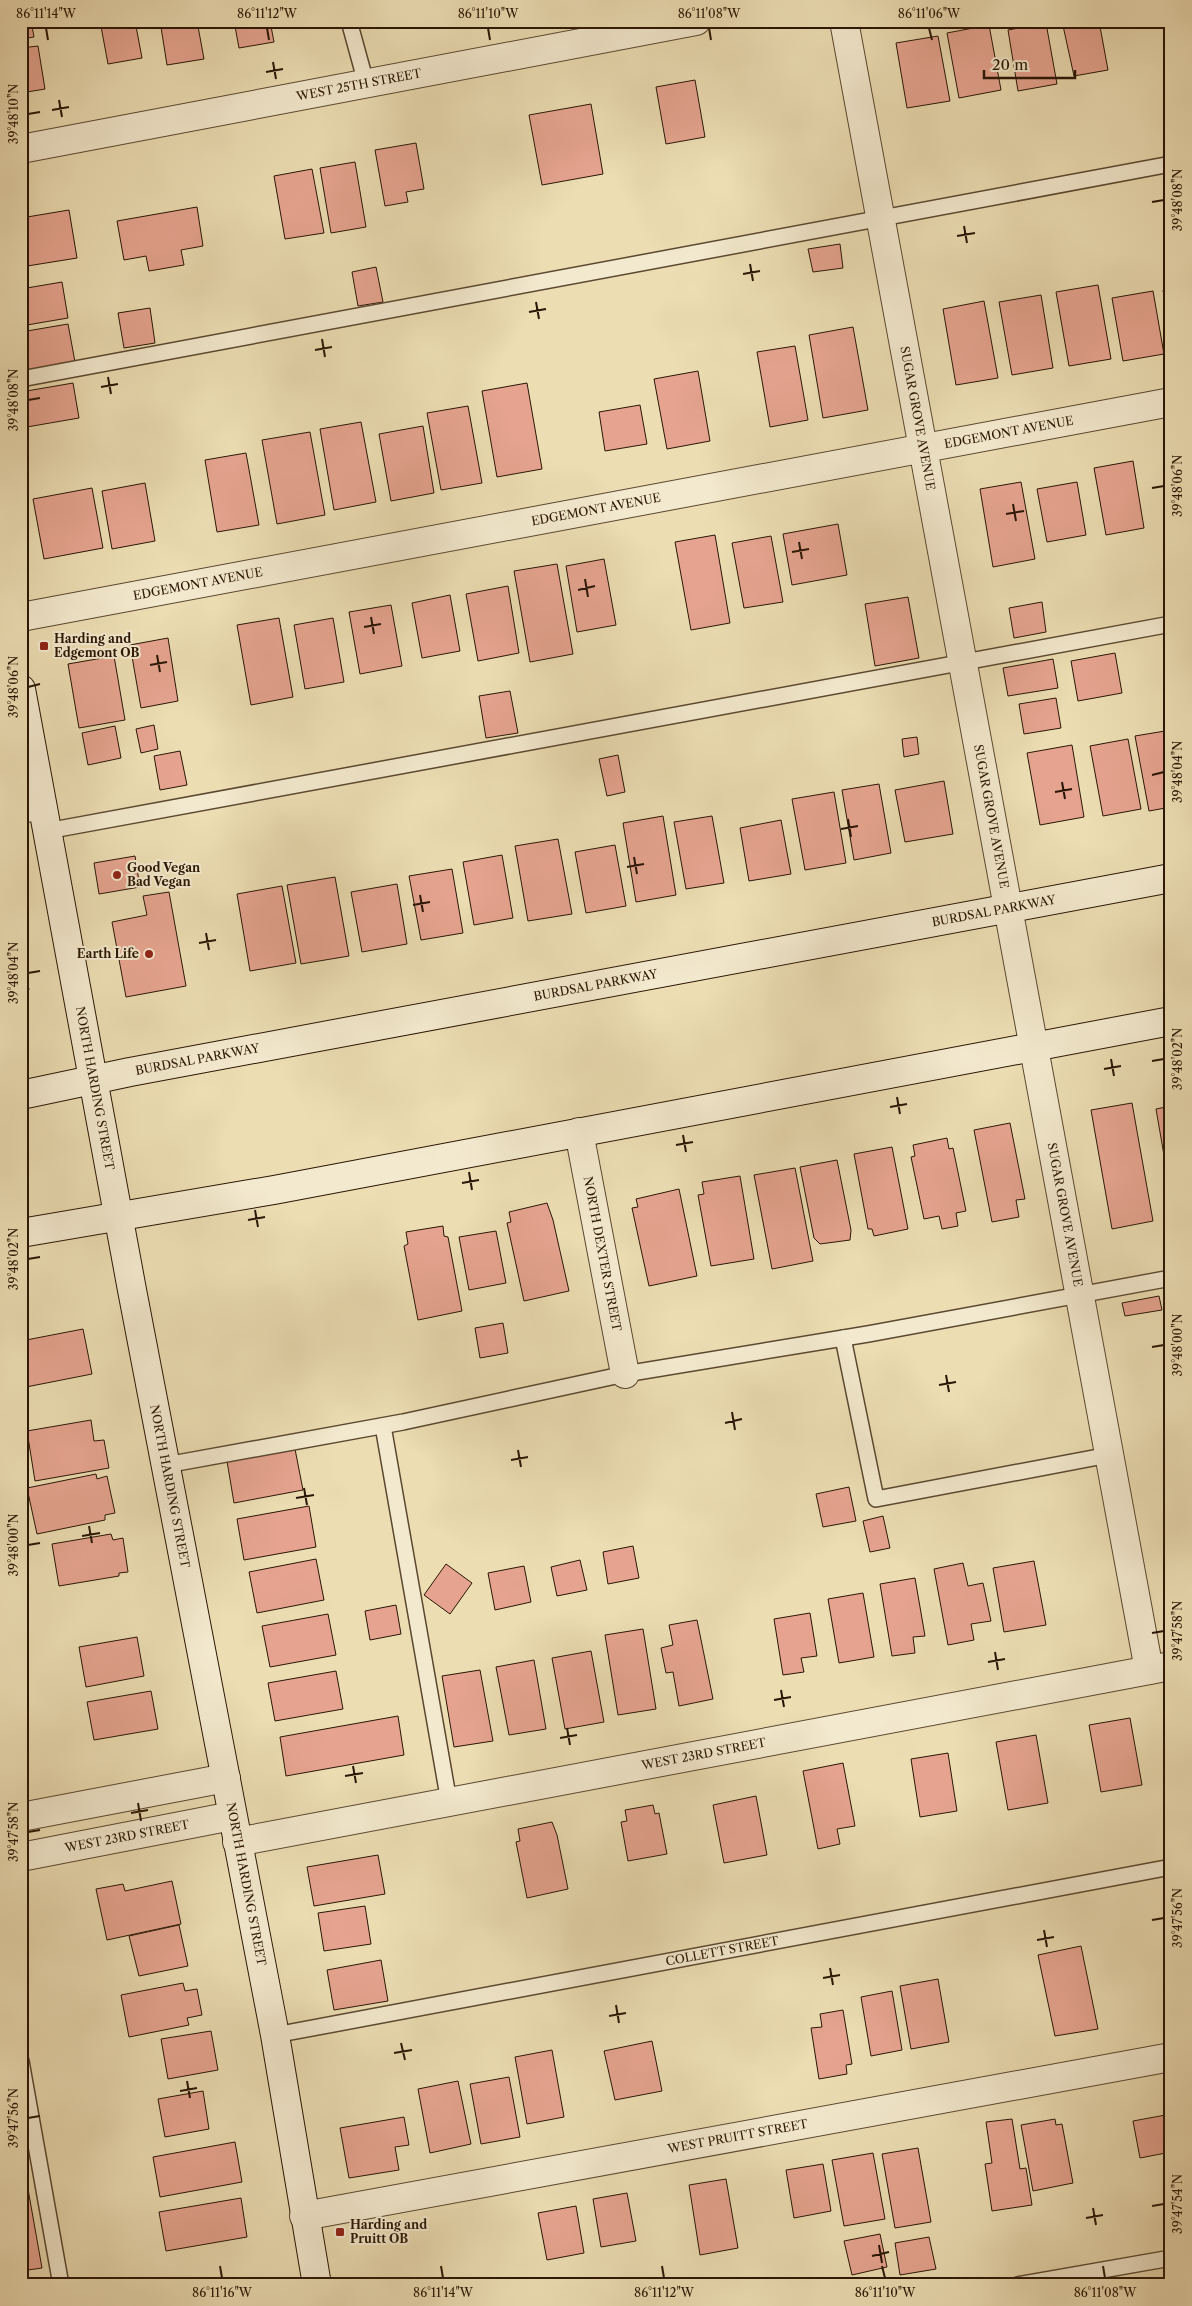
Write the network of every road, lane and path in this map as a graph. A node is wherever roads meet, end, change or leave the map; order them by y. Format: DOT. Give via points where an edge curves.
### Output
graph roads {
  1 [pos="349,21"];
  2 [pos="696,21"];
  3 [pos="844,21"];
  4 [pos="366,83"];
  5 [pos="21,148"];
  6 [pos="1171,164"];
  7 [pos="880,217"];
  8 [pos="21,379"];
  9 [pos="1171,402"];
  10 [pos="923,448"];
  11 [pos="21,617"];
  12 [pos="1171,624"];
  13 [pos="962,662"];
  14 [pos="21,689"];
  15 [pos="28,766"];
  16 [pos="32,807"];
  17 [pos="47,831"];
  18 [pos="1171,878"];
  19 [pos="1008,908"];
  20 [pos="1171,1021"];
  21 [pos="1034,1047"];
  22 [pos="93,1080"];
  23 [pos="21,1095"];
  24 [pos="579,1132"];
  25 [pos="119,1217"];
  26 [pos="21,1233"];
  27 [pos="1171,1278"];
  28 [pos="1080,1294"];
  29 [pos="843,1338"];
  30 [pos="625,1374"];
  31 [pos="383,1426"];
  32 [pos="1109,1455"];
  33 [pos="166,1465"];
  34 [pos="1160,1668"];
  35 [pos="226,1778"];
  36 [pos="449,1802"];
  37 [pos="21,1817"];
  38 [pos="235,1829"];
  39 [pos="21,1857"];
  40 [pos="1171,1868"];
  41 [pos="275,2035"];
  42 [pos="1171,2057"];
  43 [pos="21,2061"];
  44 [pos="24,2093"];
  45 [pos="304,2216"];
  46 [pos="1171,2258"];
  47 [pos="61,2285"];
  48 [pos="317,2285"];
  49 [pos="1017,2285"];
  1 -- 4 [label="lane"];
  2 -- 4 [label="street, WEST 25TH STREET"];
  3 -- 7 [label="street, SUGAR GROVE AVENUE"];
  4 -- 5 [label="street, WEST 25TH STREET"];
  6 -- 7 [label="lane"];
  7 -- 8 [label="lane"];
  7 -- 10 [label="street, SUGAR GROVE AVENUE"];
  9 -- 10 [label="street, EDGEMONT AVENUE"];
  10 -- 11 [label="street, EDGEMONT AVENUE"];
  10 -- 13 [label="street, SUGAR GROVE AVENUE"];
  12 -- 13 [label="lane"];
  13 -- 17 [label="lane"];
  13 -- 19 [label="street, SUGAR GROVE AVENUE"];
  14 -- 15 [label="street, NORTH HARDING STREET"];
  15 -- 16 [label="street, NORTH HARDING STREET"];
  16 -- 17 [label="street, NORTH HARDING STREET"];
  17 -- 22 [label="street, NORTH HARDING STREET"];
  18 -- 19 [label="street, BURDSAL PARKWAY"];
  19 -- 21 [label="street, SUGAR GROVE AVENUE"];
  19 -- 22 [label="street, BURDSAL PARKWAY"];
  20 -- 21 [label="street"];
  21 -- 24 [label="street"];
  21 -- 28 [label="street, SUGAR GROVE AVENUE"];
  22 -- 23 [label="street, BURDSAL PARKWAY"];
  22 -- 25 [label="street, NORTH HARDING STREET"];
  24 -- 25 [label="street"];
  24 -- 30 [label="street, NORTH DEXTER STREET"];
  25 -- 26 [label="street"];
  25 -- 33 [label="street, NORTH HARDING STREET"];
  27 -- 28 [label="lane"];
  28 -- 29 [label="lane"];
  28 -- 32 [label="street, SUGAR GROVE AVENUE"];
  29 -- 30 [label="lane"];
  29 -- 32 [label="lane" via="876,1499"];
  30 -- 31 [label="lane"];
  31 -- 33 [label="lane"];
  31 -- 36 [label="lane"];
  32 -- 34 [label="street, SUGAR GROVE AVENUE"];
  33 -- 35 [label="street, NORTH HARDING STREET"];
  34 -- 36 [label="street, WEST 23RD STREET"];
  35 -- 37 [label="street"];
  35 -- 38 [label="street, NORTH HARDING STREET"];
  36 -- 38 [label="street, WEST 23RD STREET"];
  38 -- 39 [label="street, WEST 23RD STREET"];
  38 -- 41 [label="street, NORTH HARDING STREET"];
  40 -- 41 [label="lane, COLLETT STREET"];
  41 -- 45 [label="street, NORTH HARDING STREET"];
  42 -- 45 [label="street, WEST PRUITT STREET"];
  43 -- 44 [label="lane"];
  44 -- 47 [label="lane"];
  45 -- 48 [label="street, NORTH HARDING STREET"];
  46 -- 49 [label="lane"];
}
